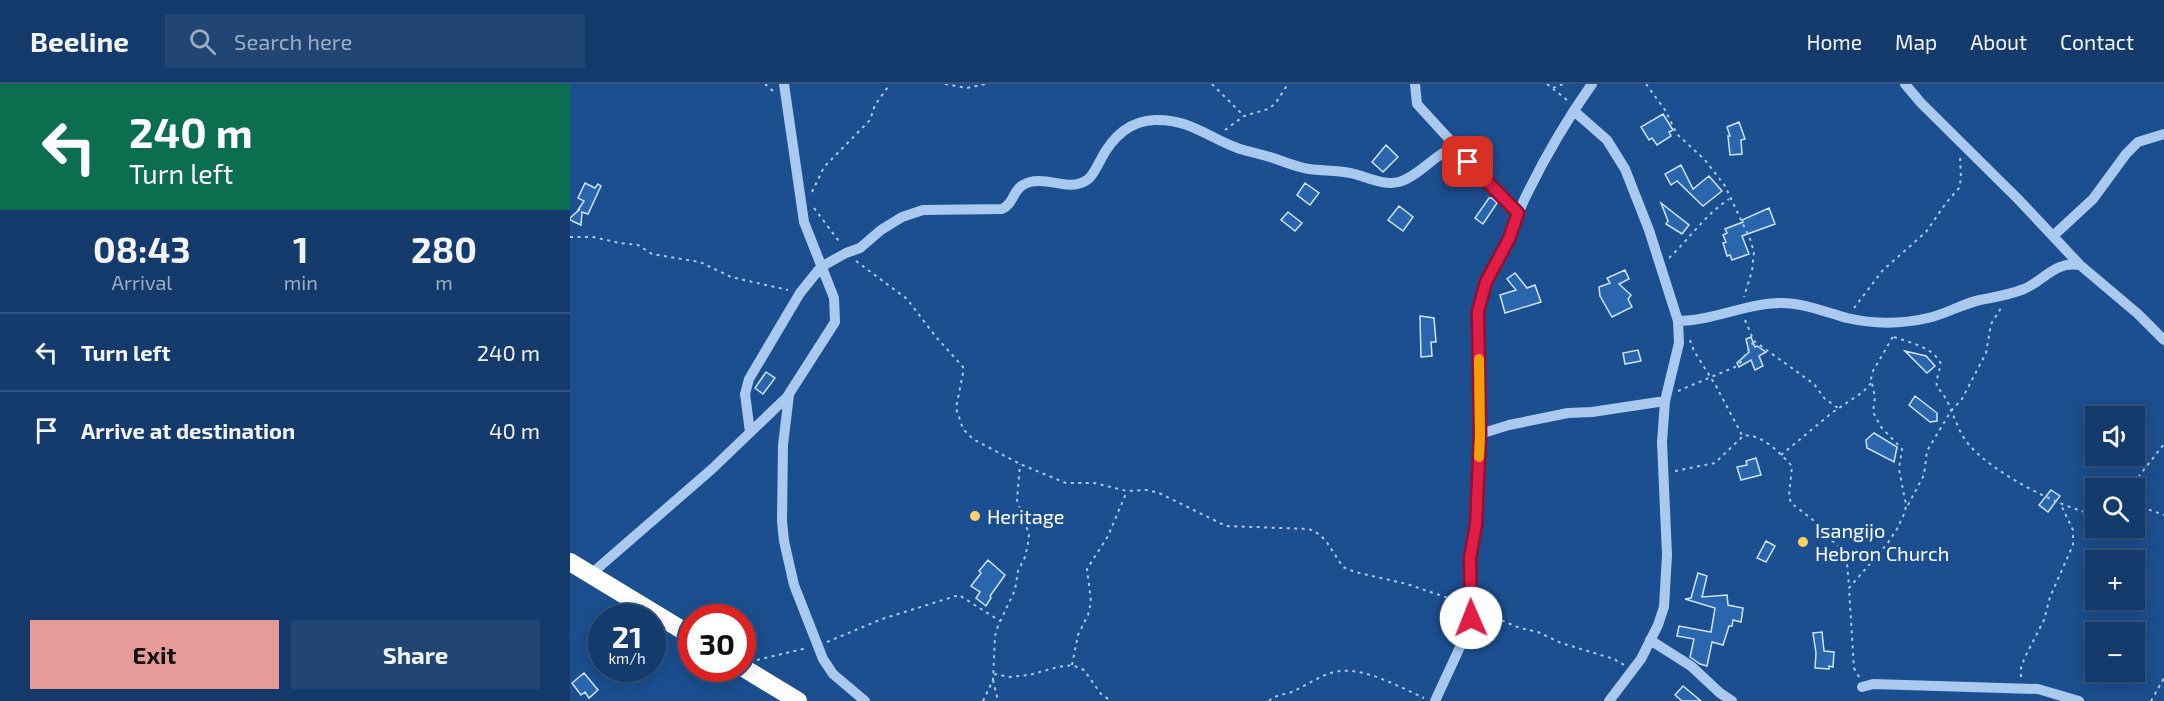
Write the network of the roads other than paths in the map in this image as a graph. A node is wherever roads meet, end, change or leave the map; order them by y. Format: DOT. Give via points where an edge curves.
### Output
graph roads {
  1 [pos="784,84"];
  2 [pos="1415,84"];
  3 [pos="1592,84"];
  4 [pos="1905,84"];
  5 [pos="1576,109"];
  6 [pos="2164,134"];
  7 [pos="1452,148"];
  8 [pos="1518,213"];
  9 [pos="2053,236"];
  10 [pos="2080,265"];
  11 [pos="822,267"];
  12 [pos="1680,321"];
  13 [pos="2164,340"];
  14 [pos="789,395"];
  15 [pos="1666,398"];
  16 [pos="750,432"];
  17 [pos="1480,435"];
  18 [pos="570,562"];
  19 [pos="591,574"];
  20 [pos="678,627"];
  21 [pos="1650,640"];
  22 [pos="756,670"];
  23 [pos="1862,687"];
  24 [pos="798,701"];
  25 [pos="865,701"];
  26 [pos="1435,701"];
  27 [pos="1609,701"];
  28 [pos="1732,701"];
  29 [pos="2079,701"];
  1 -- 11 [label="street" via="804,222"];
  2 -- 7 [label="street" via="1418,104 1449,139"];
  3 -- 5 [label="street"];
  4 -- 9 [label="street"];
  5 -- 8 [label="street"];
  5 -- 12 [label="street" via="1608,140 1625,169"];
  6 -- 9 [label="street" via="2138,142 2093,199"];
  7 -- 8 [label="street"];
  7 -- 11 [label="street" via="1409,177 1392,183 1311,169 1238,148 1188,124 1155,120 1138,123 1116,136 1088,179 1076,185 1046,180 1028,183 1019,186 1002,209 923,210 902,217 860,248"];
  8 -- 17 [label="street" via="1486,282 1478,311"];
  9 -- 10 [label="street"];
  10 -- 12 [label="street" via="2059,266 2008,295 1901,323 1847,317 1792,303 1753,306"];
  10 -- 13 [label="street"];
  11 -- 14 [label="street" via="834,298 835,322"];
  11 -- 16 [label="street" via="800,293 749,379 745,394"];
  12 -- 15 [label="street" via="1679,344"];
  14 -- 16 [label="street"];
  14 -- 25 [label="street" via="783,445 782,521 794,585 817,645 833,674"];
  15 -- 17 [label="street" via="1568,413"];
  15 -- 21 [label="street" via="1662,442 1667,555 1664,607"];
  16 -- 19 [label="street"];
  17 -- 26 [label="street" via="1476,525 1470,558 1471,618"];
  18 -- 19 [label="highway"];
  19 -- 20 [label="highway"];
  21 -- 27 [label="street" via="1641,659"];
  21 -- 28 [label="street" via="1691,666"];
  22 -- 24 [label="highway"];
  23 -- 29 [label="street" via="2021,687"];
}
